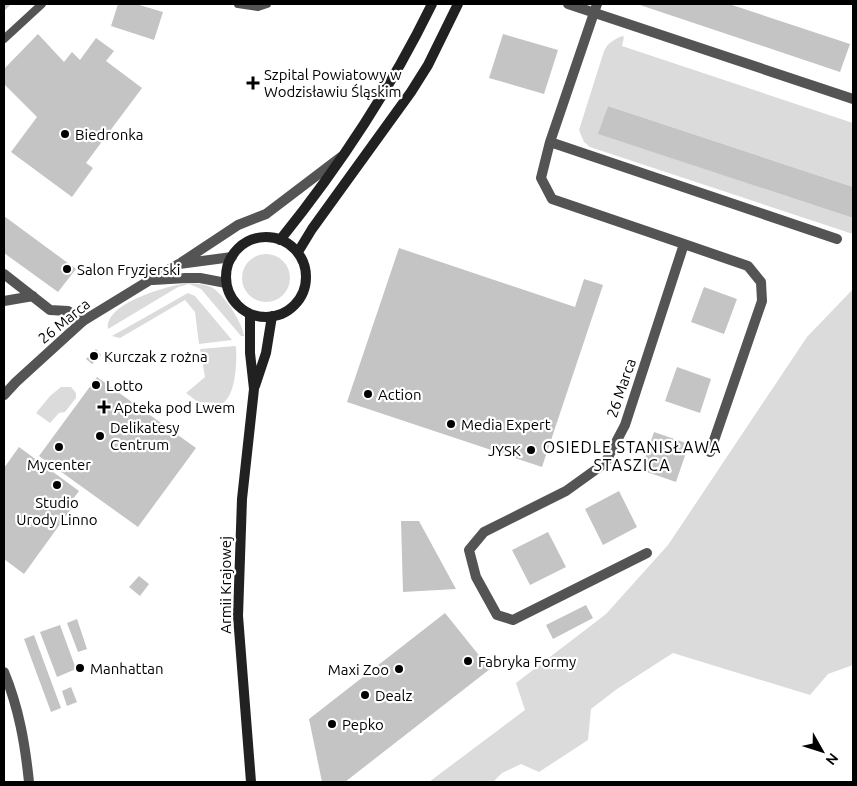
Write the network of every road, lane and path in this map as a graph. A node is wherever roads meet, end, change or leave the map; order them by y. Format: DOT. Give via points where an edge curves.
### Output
graph roads {
  1 [pos="42,4"];
  2 [pos="238,4"];
  3 [pos="267,4"];
  4 [pos="432,4"];
  5 [pos="458,4"];
  6 [pos="568,4"];
  7 [pos="596,8"];
  8 [pos="4,39"];
  9 [pos="853,99"];
  10 [pos="550,142"];
  11 [pos="341,157"];
  12 [pos="837,239"];
  13 [pos="280,240"];
  14 [pos="684,244"];
  15 [pos="298,252"];
  16 [pos="232,257"];
  17 [pos="179,264"];
  18 [pos="4,274"];
  19 [pos="150,280"];
  20 [pos="226,283"];
  21 [pos="33,296"];
  22 [pos="4,301"];
  23 [pos="250,314"];
  24 [pos="272,316"];
  25 [pos="83,321"];
  26 [pos="254,389"];
  27 [pos="4,395"];
  28 [pos="710,452"];
  29 [pos="647,552"];
  30 [pos="4,672"];
  31 [pos="29,782"];
  32 [pos="251,782"];
  1 -- 8 [label="lane"];
  2 -- 3 [label="lane"];
  4 -- 11 [label="main road" via="391,81"];
  5 -- 15 [label="main road" via="415,86"];
  6 -- 7 [label="street"];
  7 -- 9 [label="street"];
  7 -- 10 [label="street"];
  10 -- 12 [label="street"];
  10 -- 14 [label="street" via="541,178 552,199"];
  11 -- 13 [label="main road"];
  11 -- 17 [label="street" via="266,214 238,225"];
  13 -- 15 [label="main road"];
  13 -- 16 [label="main road" via="252,240"];
  14 -- 28 [label="street" via="748,266 761,282 762,301"];
  14 -- 29 [label="street, 26 Marca" via="625,425 605,463 566,492 484,532 469,550 476,577 497,615 513,620"];
  15 -- 24 [label="main road" via="306,276 302,295 288,310"];
  16 -- 17 [label="street, 26 Marca"];
  16 -- 20 [label="main road"];
  17 -- 19 [label="street, 26 Marca"];
  18 -- 21 [label="street"];
  19 -- 20 [label="street, 26 Marca" via="200,278"];
  19 -- 25 [label="street, 26 Marca"];
  20 -- 23 [label="main road" via="235,302"];
  21 -- 22 [label="street"];
  21 -- 25 [label="street" via="50,310 68,312"];
  23 -- 24 [label="main road"];
  23 -- 26 [label="main road, Armii Krajowej"];
  24 -- 26 [label="main road, Armii Krajowej" via="266,353"];
  25 -- 27 [label="street, 26 Marca"];
  26 -- 32 [label="main road, Armii Krajowej" via="242,499 238,616"];
  30 -- 31 [label="street" via="20,722"];
}
